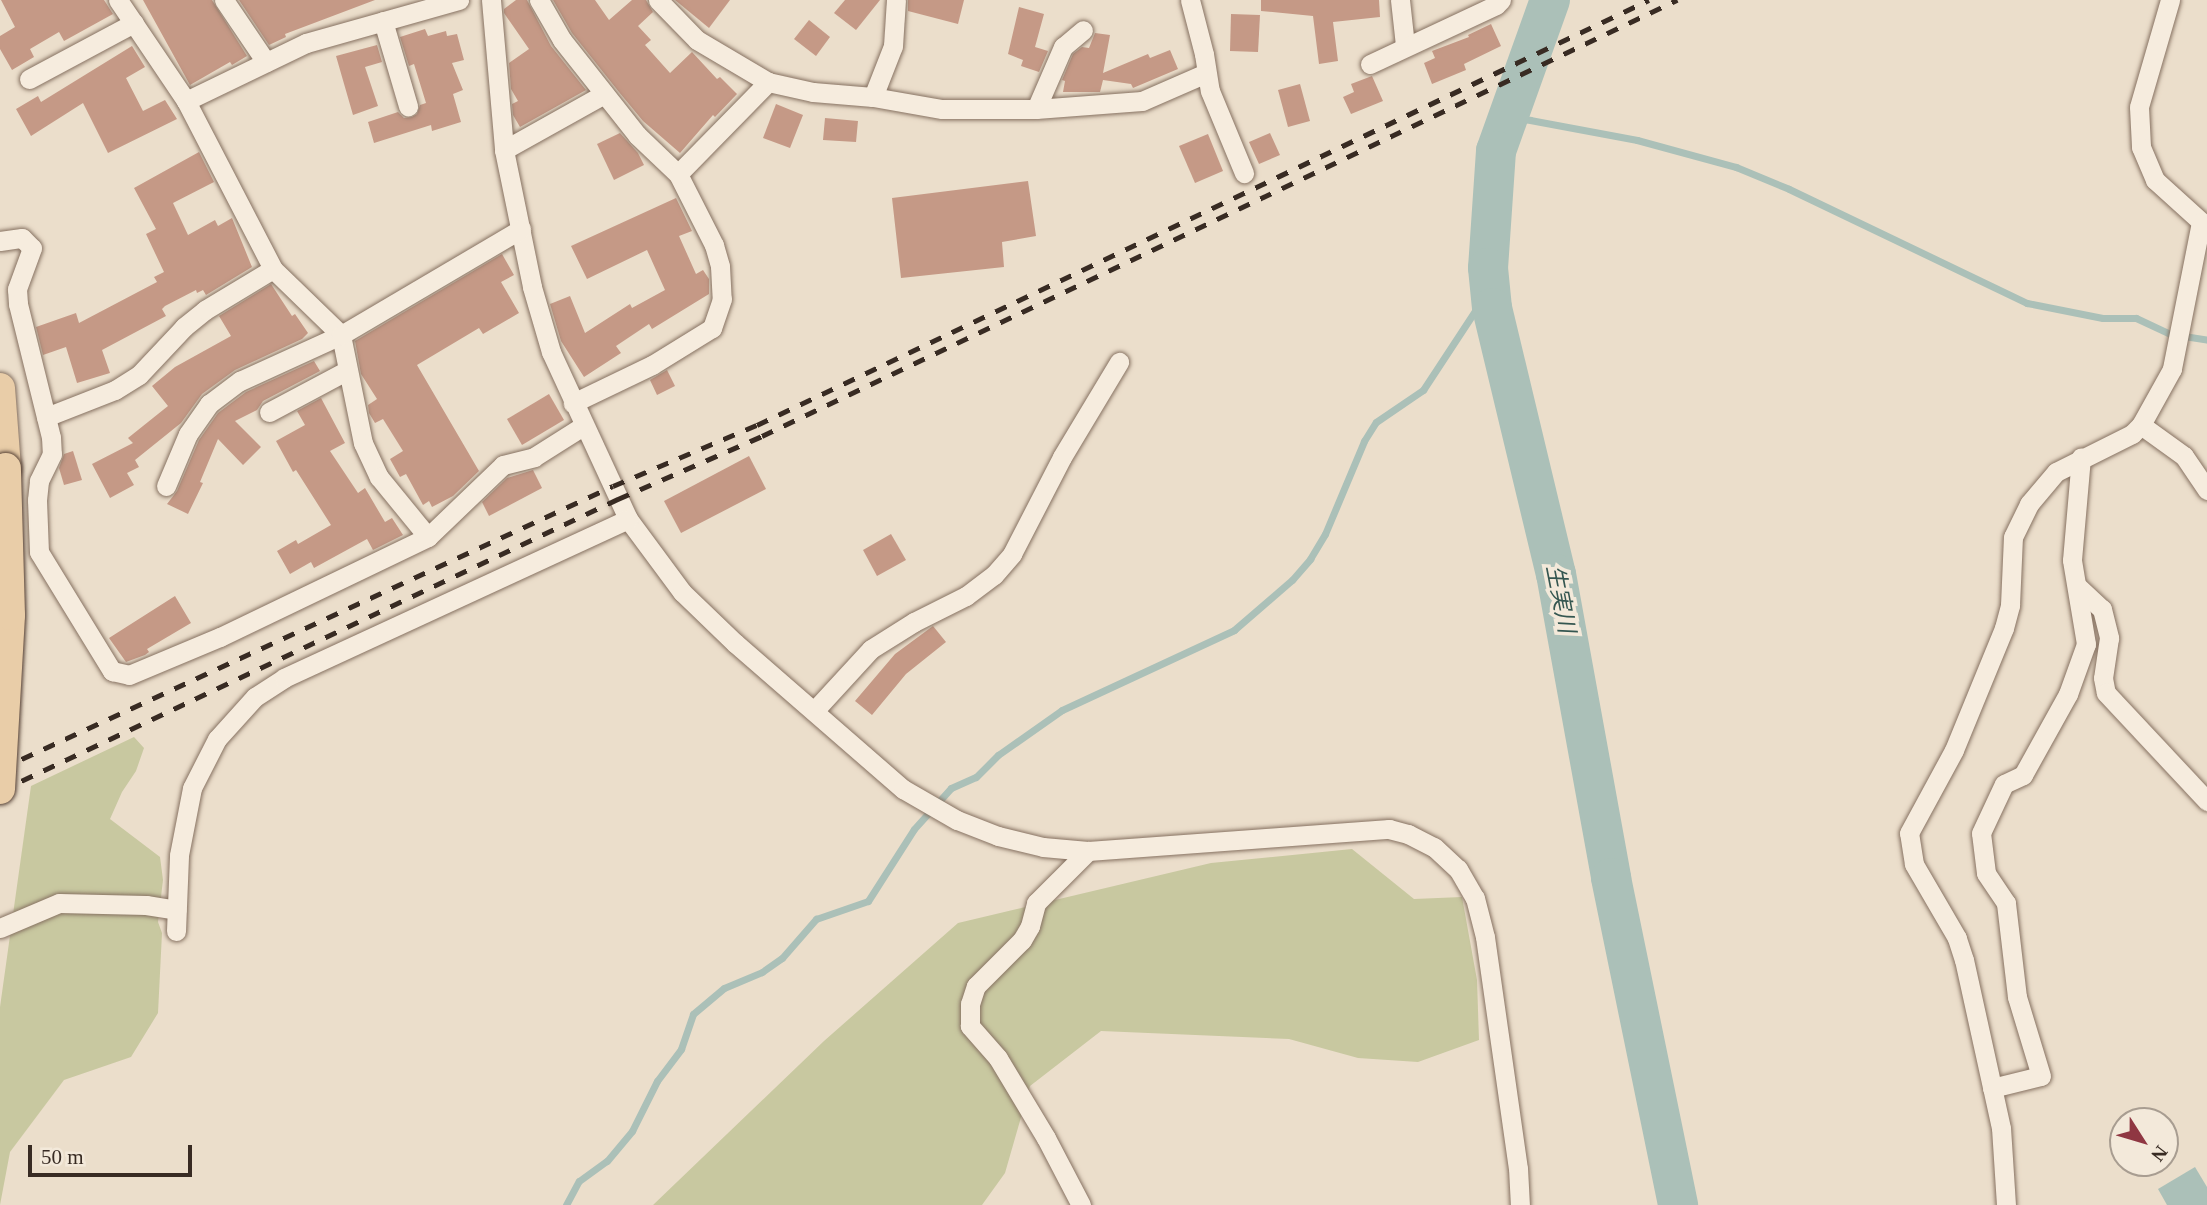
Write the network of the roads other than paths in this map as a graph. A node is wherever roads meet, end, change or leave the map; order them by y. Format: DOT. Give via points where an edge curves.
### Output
graph roads {
  1 [pos="118,0"];
  2 [pos="224,0"];
  3 [pos="459,0"];
  4 [pos="491,0"];
  5 [pos="539,0"];
  6 [pos="658,0"];
  7 [pos="896,0"];
  8 [pos="1190,0"];
  9 [pos="1400,0"];
  10 [pos="1501,0"];
  11 [pos="2170,0"];
  12 [pos="383,21"];
  13 [pos="134,23"];
  14 [pos="1083,30"];
  15 [pos="1405,45"];
  16 [pos="266,62"];
  17 [pos="1370,64"];
  18 [pos="1206,73"];
  19 [pos="29,79"];
  20 [pos="768,82"];
  21 [pos="604,94"];
  22 [pos="873,97"];
  23 [pos="186,101"];
  24 [pos="408,106"];
  25 [pos="1036,109"];
  26 [pos="504,150"];
  27 [pos="1244,173"];
  28 [pos="678,174"];
  29 [pos="2204,224"];
  30 [pos="521,229"];
  31 [pos="0,241"];
  32 [pos="273,269"];
  33 [pos="341,335"];
  34 [pos="1119,362"];
  35 [pos="348,370"];
  36 [pos="0,388"];
  37 [pos="573,403"];
  38 [pos="269,412"];
  39 [pos="46,417"];
  40 [pos="2141,425"];
  41 [pos="583,426"];
  42 [pos="2081,457"];
  43 [pos="166,486"];
  44 [pos="2207,490"];
  45 [pos="628,519"];
  46 [pos="428,537"];
  47 [pos="2077,586"];
  48 [pos="814,711"];
  49 [pos="0,789"];
  50 [pos="2207,801"];
  51 [pos="1088,851"];
  52 [pos="177,910"];
  53 [pos="0,928"];
  54 [pos="176,930"];
  55 [pos="1992,1088"];
  56 [pos="1081,1205"];
  57 [pos="1520,1205"];
  58 [pos="2006,1205"];
  1 -- 13 [label="street"];
  2 -- 16 [label="street"];
  3 -- 12 [label="street"];
  4 -- 26 [label="street"];
  5 -- 21 [label="street" via="562,40"];
  6 -- 20 [label="street" via="697,40"];
  7 -- 22 [label="street" via="893,46"];
  8 -- 18 [label="street"];
  9 -- 15 [label="street"];
  10 -- 15 [label="street"];
  11 -- 29 [label="street" via="2139,107 2141,147 2155,180"];
  12 -- 16 [label="street" via="306,43"];
  12 -- 24 [label="street"];
  13 -- 19 [label="street"];
  13 -- 23 [label="street"];
  14 -- 25 [label="street" via="1063,47"];
  15 -- 17 [label="street"];
  16 -- 23 [label="street"];
  18 -- 25 [label="street" via="1142,101"];
  18 -- 27 [label="street"];
  20 -- 22 [label="street" via="813,92"];
  20 -- 28 [label="street"];
  21 -- 26 [label="street"];
  21 -- 28 [label="street" via="637,135"];
  22 -- 25 [label="street" via="942,109"];
  23 -- 32 [label="street"];
  26 -- 30 [label="street"];
  28 -- 37 [label="street" via="720,266 722,299 712,328 652,365"];
  29 -- 40 [label="street" via="2174,361"];
  30 -- 33 [label="street"];
  30 -- 37 [label="street" via="551,352"];
  31 -- 39 [label="street" via="22,238 32,248 19,281 18,304"];
  32 -- 33 [label="street"];
  32 -- 39 [label="street" via="205,310 139,375 115,390"];
  33 -- 35 [label="street"];
  33 -- 43 [label="street" via="240,382 209,404 188,434"];
  34 -- 48 [label="street" via="1062,457 1012,554 994,575 966,596 871,649"];
  35 -- 38 [label="street"];
  35 -- 46 [label="street" via="363,443 379,477"];
  36 -- 49 [label="main road, bridge" via="10,615"];
  37 -- 41 [label="street"];
  39 -- 46 [label="street" via="52,454 37,500 39,552 112,671 129,675 141,670"];
  40 -- 42 [label="street" via="2132,434"];
  40 -- 44 [label="street" via="2184,456"];
  41 -- 45 [label="street"];
  41 -- 46 [label="street" via="534,457 503,465"];
  42 -- 47 [label="street" via="2072,560"];
  42 -- 55 [label="street" via="2041,486 2018,522 2004,628 1954,750 1909,833 1914,864 1961,947"];
  45 -- 48 [label="street" via="682,592"];
  45 -- 52 [label="street" via="284,678 255,697 217,739 192,788 179,855"];
  47 -- 50 [label="street" via="2102,609 2109,638 2103,678 2106,693"];
  47 -- 55 [label="street" via="2086,643 2068,694 2023,775 2004,784 1981,833 1986,873 2006,903 2017,998 2041,1076"];
  48 -- 51 [label="street" via="903,789 957,820 1043,847"];
  51 -- 56 [label="street" via="1037,903 1022,940 976,986 970,1004 970,1026 998,1058"];
  51 -- 57 [label="street" via="1389,829 1434,847 1458,869 1475,898 1485,937"];
  52 -- 53 [label="street" via="59,903"];
  52 -- 54 [label="street"];
  55 -- 58 [label="street" via="2004,1148"];
}
